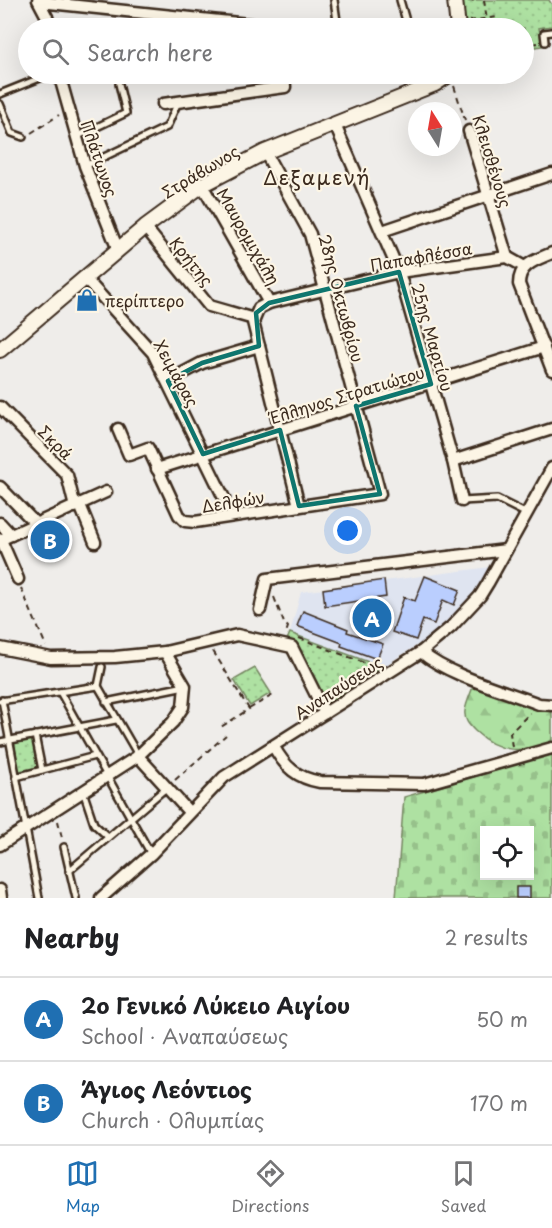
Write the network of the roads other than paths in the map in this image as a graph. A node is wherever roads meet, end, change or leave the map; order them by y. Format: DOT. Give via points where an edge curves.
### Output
graph roads {
  1 [pos="334,0"];
  2 [pos="400,0"];
  3 [pos="455,0"];
  4 [pos="39,1"];
  5 [pos="47,18"];
  6 [pos="191,18"];
  7 [pos="337,18"];
  8 [pos="405,18"];
  9 [pos="456,18"];
  10 [pos="552,32"];
  11 [pos="543,42"];
  12 [pos="25,84"];
  13 [pos="62,84"];
  14 [pos="119,84"];
  15 [pos="285,84"];
  16 [pos="435,84"];
  17 [pos="0,94"];
  18 [pos="178,102"];
  19 [pos="0,104"];
  20 [pos="163,104"];
  21 [pos="335,125"];
  22 [pos="469,131"];
  23 [pos="23,137"];
  24 [pos="76,138"];
  25 [pos="265,152"];
  26 [pos="85,166"];
  27 [pos="552,174"];
  28 [pos="202,185"];
  29 [pos="488,196"];
  30 [pos="145,227"];
  31 [pos="382,231"];
  32 [pos="118,250"];
  33 [pos="552,253"];
  34 [pos="507,257"];
  35 [pos="524,266"];
  36 [pos="399,272"];
  37 [pos="84,277"];
  38 [pos="323,290"];
  39 [pos="269,303"];
  40 [pos="255,316"];
  41 [pos="259,346"];
  42 [pos="544,347"];
  43 [pos="0,350"];
  44 [pos="552,370"];
  45 [pos="168,381"];
  46 [pos="431,384"];
  47 [pos="356,406"];
  48 [pos="0,407"];
  49 [pos="118,429"];
  50 [pos="552,429"];
  51 [pos="280,430"];
  52 [pos="203,454"];
  53 [pos="453,461"];
  54 [pos="552,468"];
  55 [pos="157,469"];
  56 [pos="0,487"];
  57 [pos="106,492"];
  58 [pos="380,494"];
  59 [pos="224,498"];
  60 [pos="462,501"];
  61 [pos="78,506"];
  62 [pos="298,506"];
  63 [pos="525,513"];
  64 [pos="0,523"];
  65 [pos="36,524"];
  66 [pos="4,538"];
  67 [pos="95,542"];
  68 [pos="506,550"];
  69 [pos="18,579"];
  70 [pos="260,610"];
  71 [pos="0,648"];
  72 [pos="165,652"];
  73 [pos="421,652"];
  74 [pos="102,668"];
  75 [pos="98,686"];
  76 [pos="185,686"];
  77 [pos="60,692"];
  78 [pos="1,701"];
  79 [pos="106,702"];
  80 [pos="552,705"];
  81 [pos="325,713"];
  82 [pos="116,720"];
  83 [pos="79,727"];
  84 [pos="35,735"];
  85 [pos="9,740"];
  86 [pos="0,742"];
  87 [pos="274,747"];
  88 [pos="552,748"];
  89 [pos="95,756"];
  90 [pos="138,756"];
  91 [pos="42,770"];
  92 [pos="107,776"];
  93 [pos="16,777"];
  94 [pos="166,788"];
  95 [pos="83,791"];
  96 [pos="189,812"];
  97 [pos="130,817"];
  98 [pos="26,828"];
  99 [pos="108,837"];
  100 [pos="0,844"];
  101 [pos="64,847"];
  102 [pos="151,854"];
  103 [pos="69,871"];
  104 [pos="0,890"];
  105 [pos="1,898"];
  106 [pos="39,898"];
  107 [pos="76,898"];
  108 [pos="101,898"];
  1 -- 7 [label="lane"];
  2 -- 8 [label="lane"];
  3 -- 9 [label="street"];
  4 -- 5 [label="street"];
  4 -- 6 [label="street"];
  10 -- 11 [label="lane" via="544,33"];
  12 -- 17 [label="lane"];
  13 -- 24 [label="street, Πλάτωνος"];
  14 -- 24 [label="lane" via="126,113"];
  15 -- 18 [label="street"];
  16 -- 21 [label="street, Στράβωνος"];
  18 -- 20 [label="street"];
  18 -- 26 [label="lane" via="168,127"];
  19 -- 23 [label="lane" via="12,133"];
  21 -- 25 [label="street, Στράβωνος"];
  21 -- 31 [label="street, 25ης Μαρτίου"];
  22 -- 29 [label="street, Κλεισθένους"];
  24 -- 26 [label="street, Πλάτωνος"];
  25 -- 28 [label="street, Στράβωνος"];
  25 -- 38 [label="street, 28ης Οκτωβρίου" via="309,234"];
  26 -- 32 [label="street, Πλάτωνος"];
  27 -- 29 [label="street"];
  28 -- 30 [label="street, Στράβωνος"];
  28 -- 39 [label="street, Μαυρομιχάλη"];
  29 -- 31 [label="street"];
  29 -- 34 [label="street, Κλεισθένους"];
  30 -- 32 [label="street, Στράβωνος"];
  30 -- 40 [label="street, Κρήτης" via="209,306"];
  31 -- 36 [label="street, 25ης Μαρτίου"];
  32 -- 37 [label="street, Στράβωνος"];
  33 -- 35 [label="street"];
  34 -- 35 [label="street"];
  34 -- 36 [label="street, Παπαφλέσσα"];
  35 -- 42 [label="street" via="519,276 520,290"];
  36 -- 38 [label="street, Παπαφλέσσα"];
  36 -- 46 [label="street, 25ης Μαρτίου"];
  37 -- 43 [label="street, Στράβωνος"];
  37 -- 45 [label="street, Χειμάρας" via="153,353"];
  38 -- 39 [label="street, Παπαφλέσσα"];
  38 -- 47 [label="street, 28ης Οκτωβρίου"];
  39 -- 40 [label="street, Παπαφλέσσα" via="259,308"];
  40 -- 41 [label="street"];
  41 -- 45 [label="street" via="202,363"];
  41 -- 51 [label="street"];
  42 -- 44 [label="street"];
  42 -- 46 [label="street, Έλληνος Στρατιώτου"];
  45 -- 52 [label="street, Χειμάρας"];
  46 -- 47 [label="street, Έλληνος Στρατιώτου"];
  46 -- 53 [label="street, 25ης Μαρτίου"];
  47 -- 51 [label="street, Έλληνος Στρατιώτου"];
  47 -- 58 [label="street, 28ης Οκτωβρίου"];
  48 -- 61 [label="street, Σκρά" via="67,475"];
  49 -- 55 [label="street, Δελφών" via="129,455 148,448"];
  50 -- 53 [label="street"];
  51 -- 52 [label="street, Έλληνος Στρατιώτου"];
  51 -- 62 [label="street"];
  52 -- 55 [label="street, Έλληνος Στρατιώτου"];
  52 -- 59 [label="street, Χειμάρας"];
  53 -- 60 [label="street, 25ης Μαρτίου"];
  54 -- 63 [label="street, Αναπαύσεως"];
  55 -- 62 [label="street, Δελφών" via="185,521"];
  56 -- 65 [label="street"];
  57 -- 61 [label="street"];
  58 -- 62 [label="street, Δελφών"];
  60 -- 63 [label="lane, 25ης Μαρτίου" via="497,499"];
  61 -- 65 [label="street"];
  61 -- 67 [label="street, Σκρά"];
  63 -- 68 [label="street, Αναπαύσεως"];
  64 -- 66 [label="street"];
  65 -- 66 [label="street"];
  66 -- 69 [label="street"];
  68 -- 70 [label="street" via="267,579"];
  68 -- 73 [label="street, Αναπαύσεως" via="480,596"];
  71 -- 72 [label="street" via="51,658"];
  72 -- 76 [label="street"];
  72 -- 81 [label="street" via="237,635 292,647"];
  73 -- 80 [label="street" via="449,670 539,704"];
  73 -- 81 [label="street, Αναπαύσεως"];
  74 -- 75 [label="lane"];
  75 -- 77 [label="lane"];
  75 -- 79 [label="lane"];
  76 -- 79 [label="lane"];
  76 -- 90 [label="street" via="183,706 173,722"];
  77 -- 78 [label="lane"];
  77 -- 83 [label="lane"];
  78 -- 85 [label="lane"];
  79 -- 82 [label="lane"];
  81 -- 87 [label="street, Αναπαύσεως"];
  82 -- 83 [label="lane"];
  82 -- 90 [label="lane"];
  83 -- 84 [label="lane"];
  83 -- 89 [label="lane"];
  84 -- 85 [label="lane"];
  84 -- 91 [label="lane"];
  85 -- 86 [label="lane"];
  85 -- 93 [label="lane"];
  87 -- 88 [label="street" via="290,770 303,778 320,782 424,784"];
  87 -- 96 [label="street, Αναπαύσεως" via="224,777"];
  89 -- 91 [label="lane"];
  89 -- 92 [label="lane"];
  90 -- 92 [label="street"];
  90 -- 94 [label="street"];
  91 -- 93 [label="lane"];
  92 -- 95 [label="street"];
  92 -- 97 [label="lane"];
  93 -- 98 [label="lane"];
  94 -- 96 [label="street"];
  94 -- 97 [label="lane"];
  95 -- 98 [label="street"];
  95 -- 99 [label="lane" via="94,824"];
  96 -- 102 [label="street, Αναπαύσεως"];
  97 -- 99 [label="lane"];
  97 -- 102 [label="lane"];
  98 -- 100 [label="street"];
  98 -- 106 [label="lane"];
  99 -- 103 [label="lane"];
  101 -- 103 [label="lane"];
  102 -- 108 [label="street, Αναπαύσεως"];
  103 -- 107 [label="lane"];
  104 -- 105 [label="street"];
}
